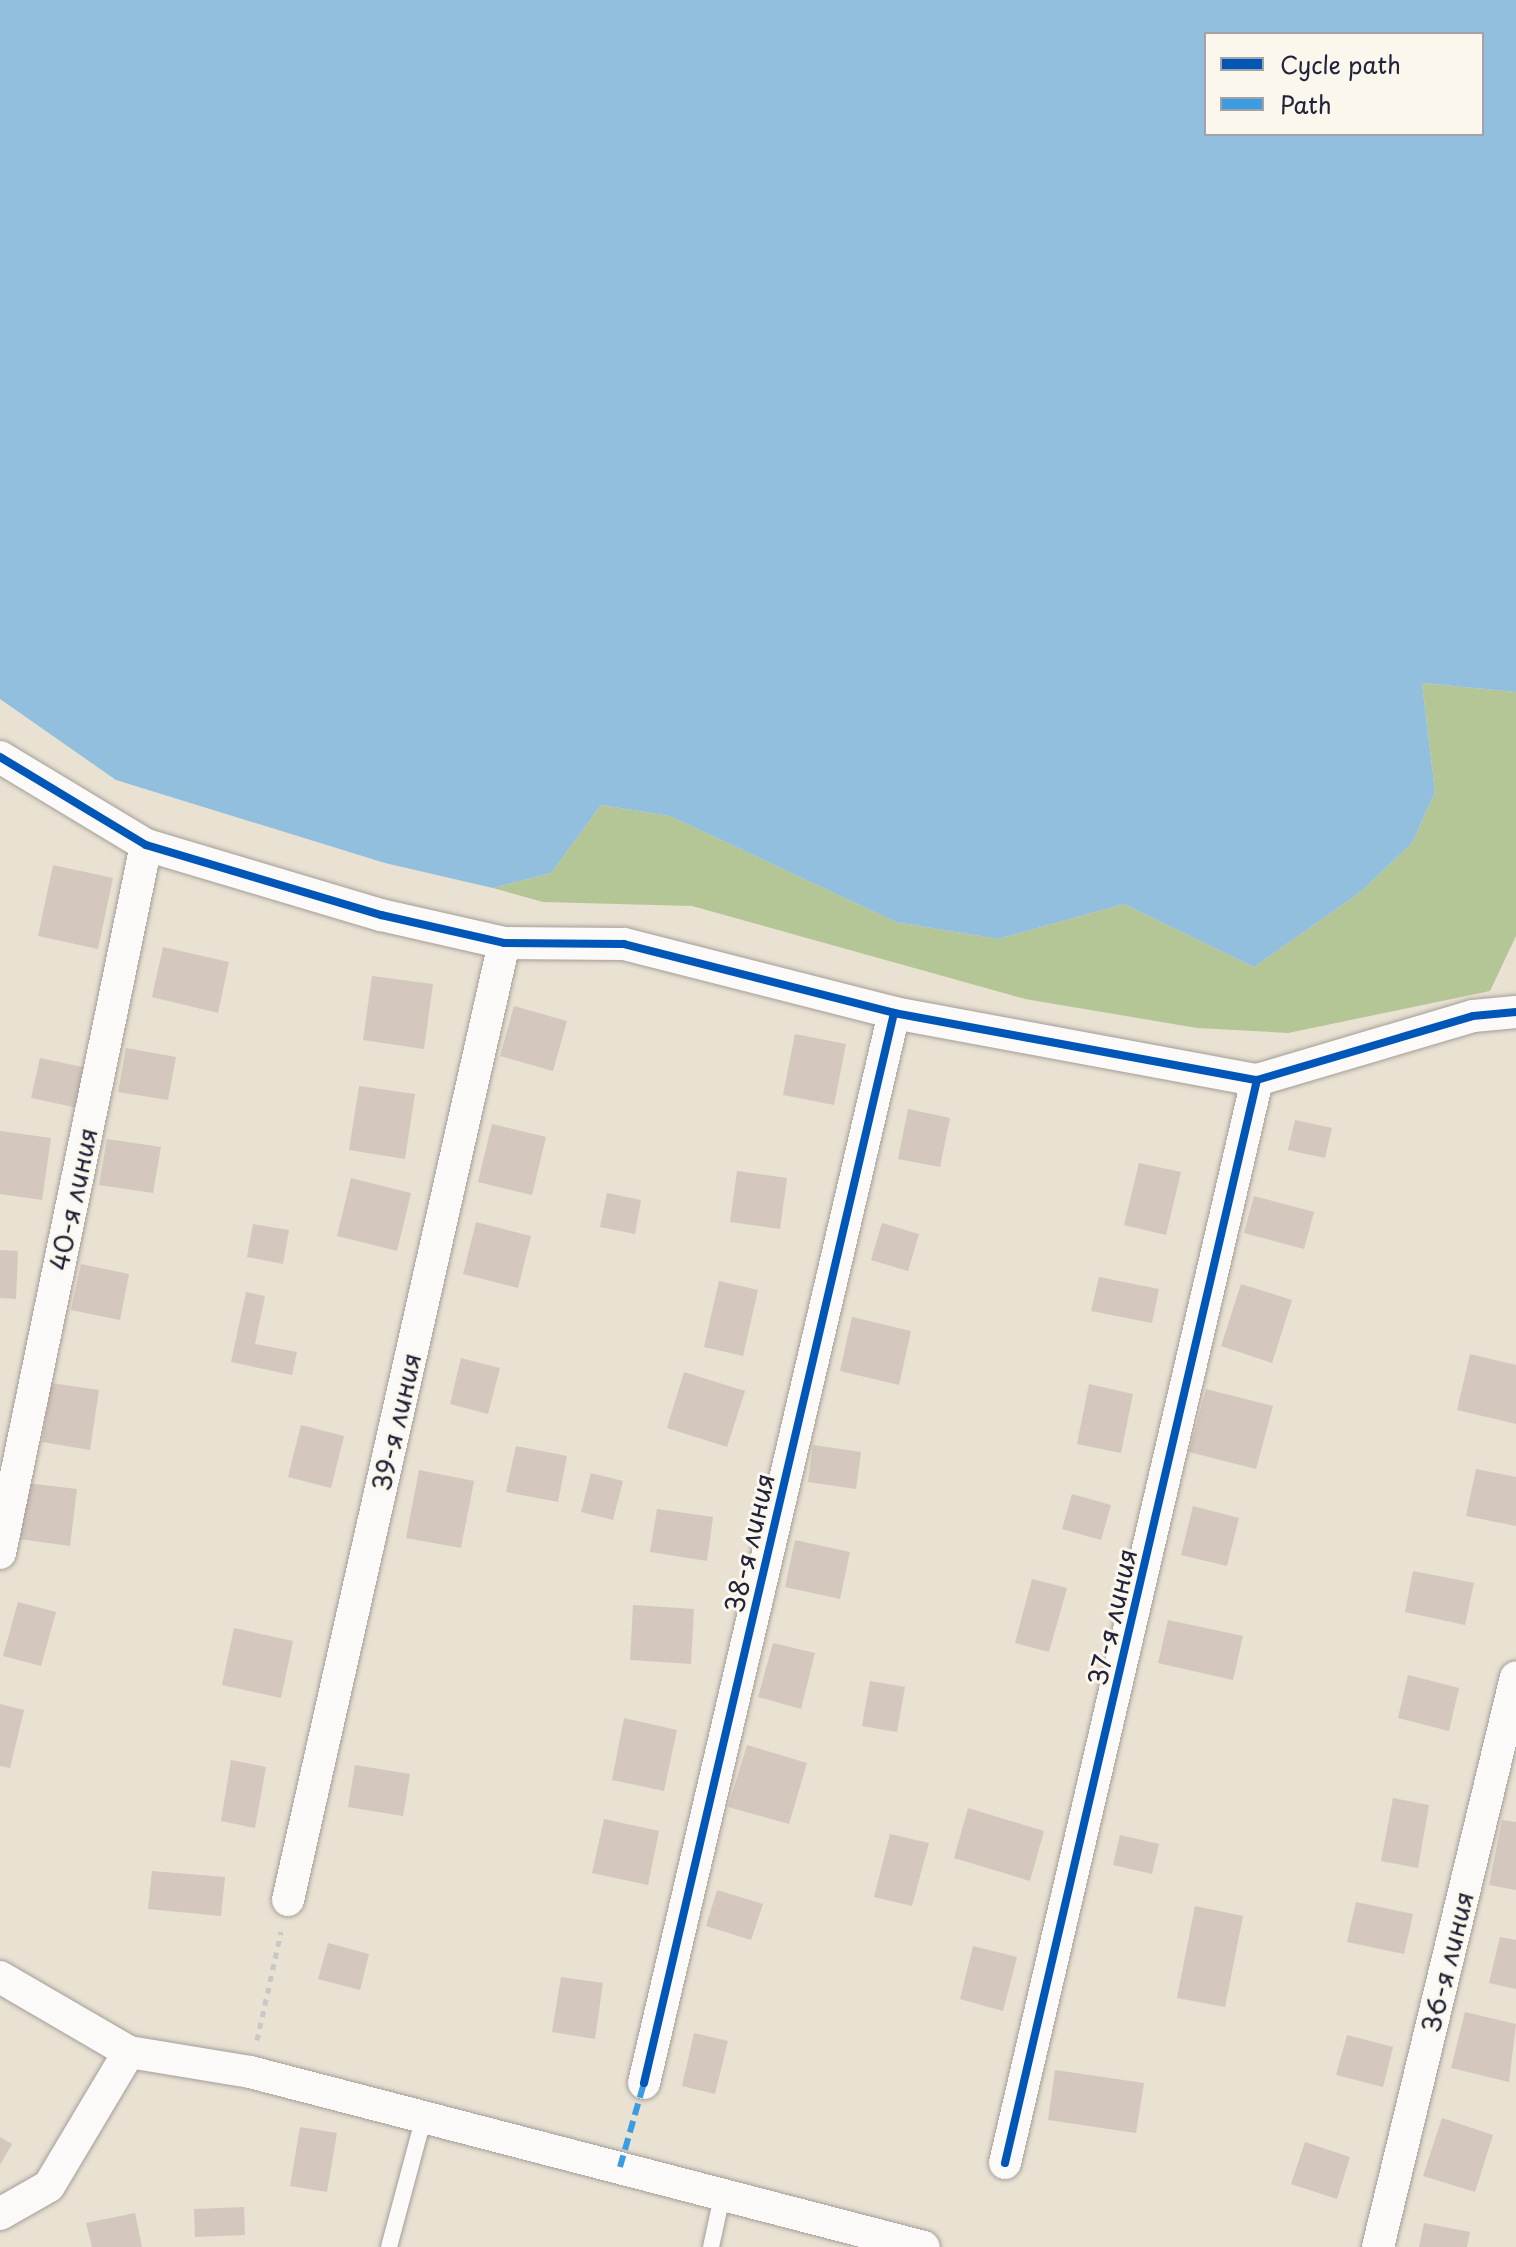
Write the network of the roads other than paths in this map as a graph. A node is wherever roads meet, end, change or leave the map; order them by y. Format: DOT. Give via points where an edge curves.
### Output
graph roads {
  1 [pos="0,757"];
  2 [pos="146,845"];
  3 [pos="504,943"];
  4 [pos="1516,1012"];
  5 [pos="894,1013"];
  6 [pos="1257,1080"];
  7 [pos="0,1553"];
  8 [pos="1516,1677"];
  9 [pos="288,1900"];
  10 [pos="0,1977"];
  11 [pos="129,2052"];
  12 [pos="644,2083"];
  13 [pos="424,2116"];
  14 [pos="1005,2163"];
  15 [pos="722,2196"];
  16 [pos="0,2214"];
  17 [pos="389,2247"];
  18 [pos="711,2247"];
  19 [pos="924,2247"];
  20 [pos="1378,2247"];
  1 -- 2 [label="street"];
  2 -- 3 [label="street" via="381,915"];
  2 -- 7 [label="street, 40-я линия"];
  3 -- 5 [label="street" via="624,944"];
  3 -- 9 [label="street, 39-я линия"];
  4 -- 6 [label="street" via="1473,1016"];
  5 -- 6 [label="street"];
  5 -- 12 [label="street, 38-я линия"];
  6 -- 14 [label="street, 37-я линия"];
  8 -- 20 [label="street, 36-я линия"];
  10 -- 11 [label="street"];
  11 -- 13 [label="street" via="250,2072"];
  11 -- 16 [label="street" via="49,2186"];
  13 -- 15 [label="street"];
  13 -- 17 [label="lane"];
  15 -- 18 [label="lane"];
  15 -- 19 [label="street"];
}
